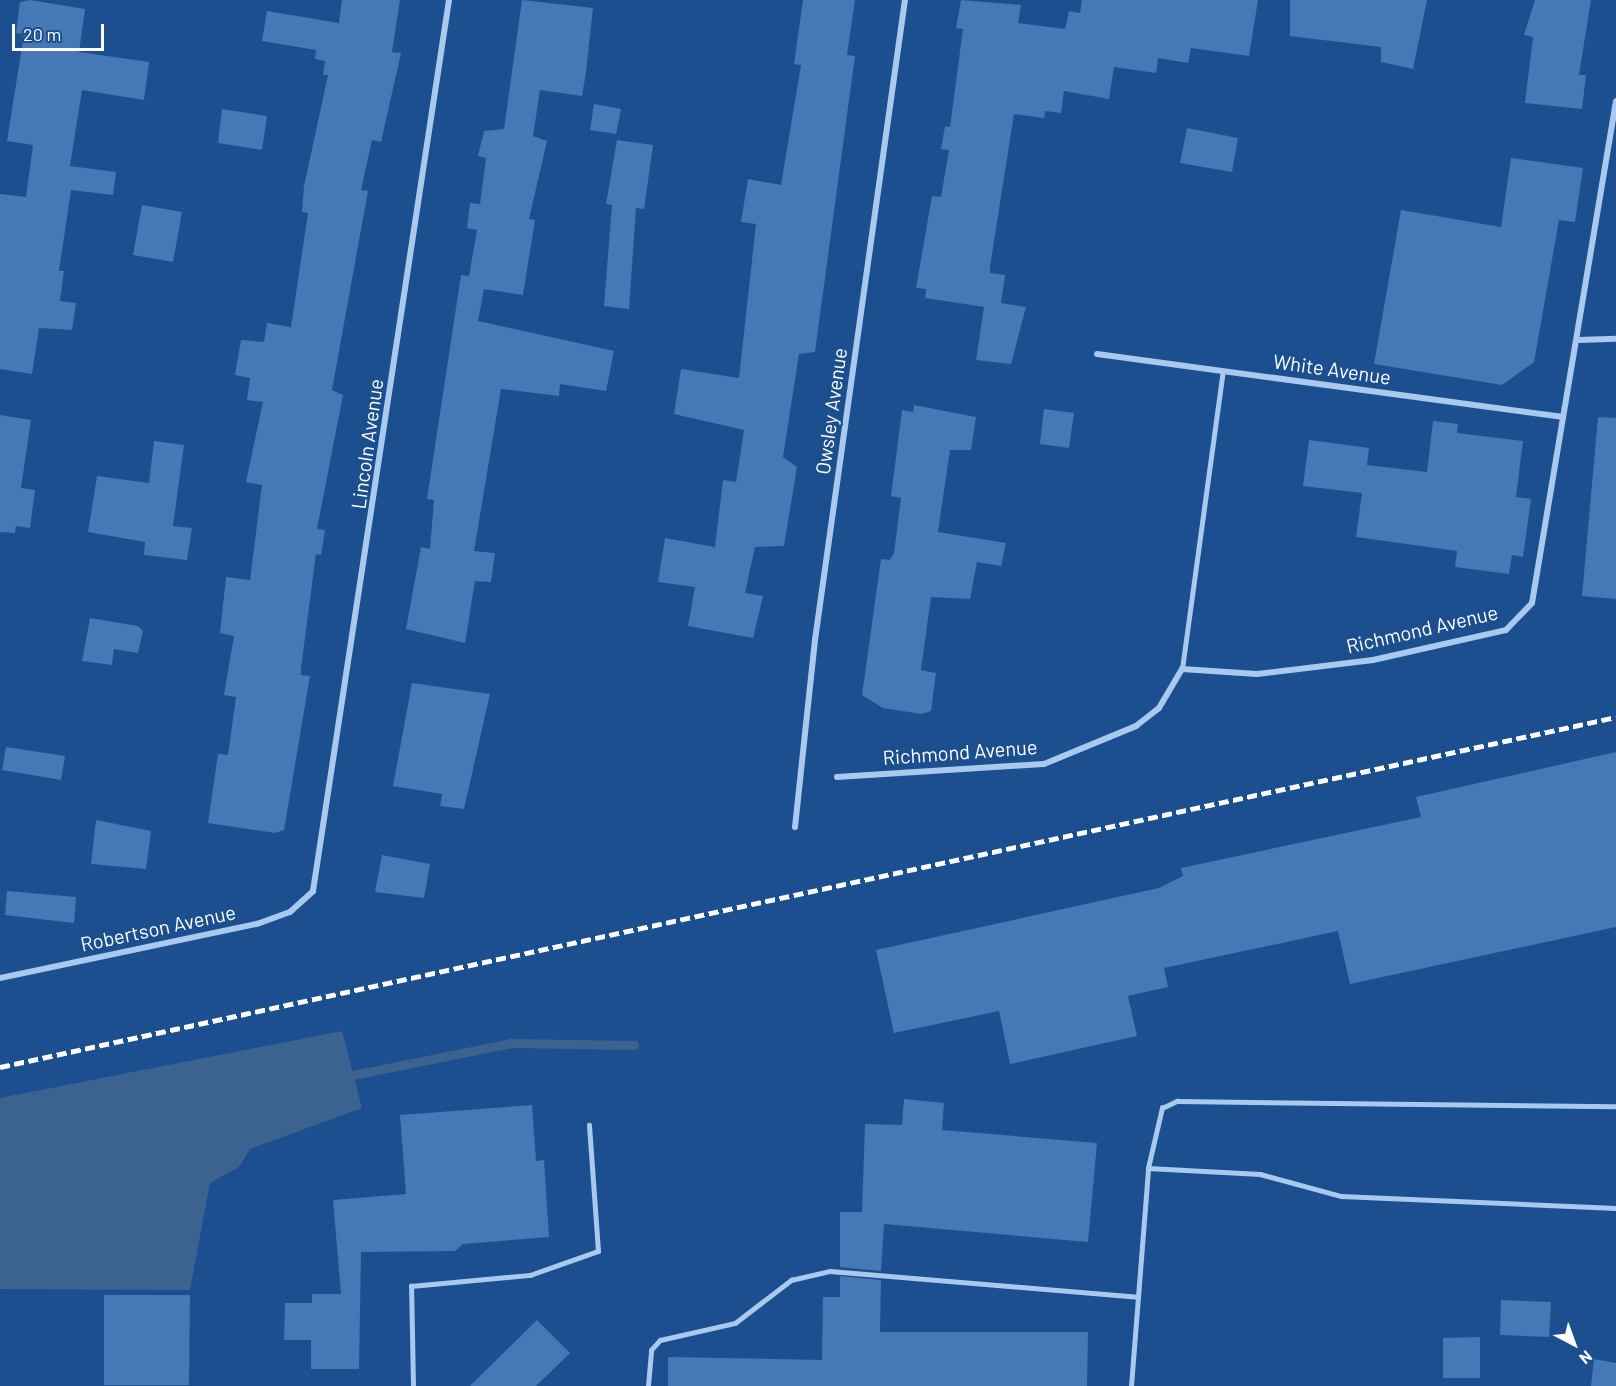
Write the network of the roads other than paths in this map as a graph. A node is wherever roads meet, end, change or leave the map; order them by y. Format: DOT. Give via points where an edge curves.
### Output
graph roads {
  1 [pos="448,0"];
  2 [pos="905,0"];
  3 [pos="1616,101"];
  4 [pos="1616,339"];
  5 [pos="1578,340"];
  6 [pos="1097,354"];
  7 [pos="1223,371"];
  8 [pos="1562,417"];
  9 [pos="1182,669"];
  10 [pos="837,777"];
  11 [pos="795,827"];
  12 [pos="313,891"];
  13 [pos="0,978"];
  14 [pos="1616,1106"];
  15 [pos="589,1125"];
  16 [pos="1148,1168"];
  17 [pos="1616,1209"];
  18 [pos="1137,1297"];
  19 [pos="413,1386"];
  20 [pos="648,1386"];
  21 [pos="1131,1386"];
  1 -- 12 [label="street, Lincoln Avenue"];
  2 -- 11 [label="street, Owsley Avenue" via="815,640"];
  3 -- 5 [label="street, Richmond Avenue"];
  4 -- 5 [label="street"];
  5 -- 8 [label="street, Richmond Avenue"];
  6 -- 7 [label="street, White Avenue"];
  7 -- 8 [label="street, White Avenue"];
  7 -- 9 [label="lane"];
  8 -- 9 [label="street, Richmond Avenue" via="1532,603 1506,630 1373,660 1257,674"];
  9 -- 10 [label="street, Richmond Avenue" via="1159,708 1136,726 1044,764"];
  12 -- 13 [label="street, Robertson Avenue" via="290,912 257,924"];
  14 -- 16 [label="lane" via="1177,1101 1162,1108"];
  15 -- 19 [label="lane" via="598,1251 530,1275 411,1286"];
  16 -- 17 [label="lane" via="1260,1174 1341,1196"];
  16 -- 18 [label="lane"];
  18 -- 20 [label="lane" via="830,1271 791,1280 735,1323 660,1340 651,1350"];
  18 -- 21 [label="lane"];
}
